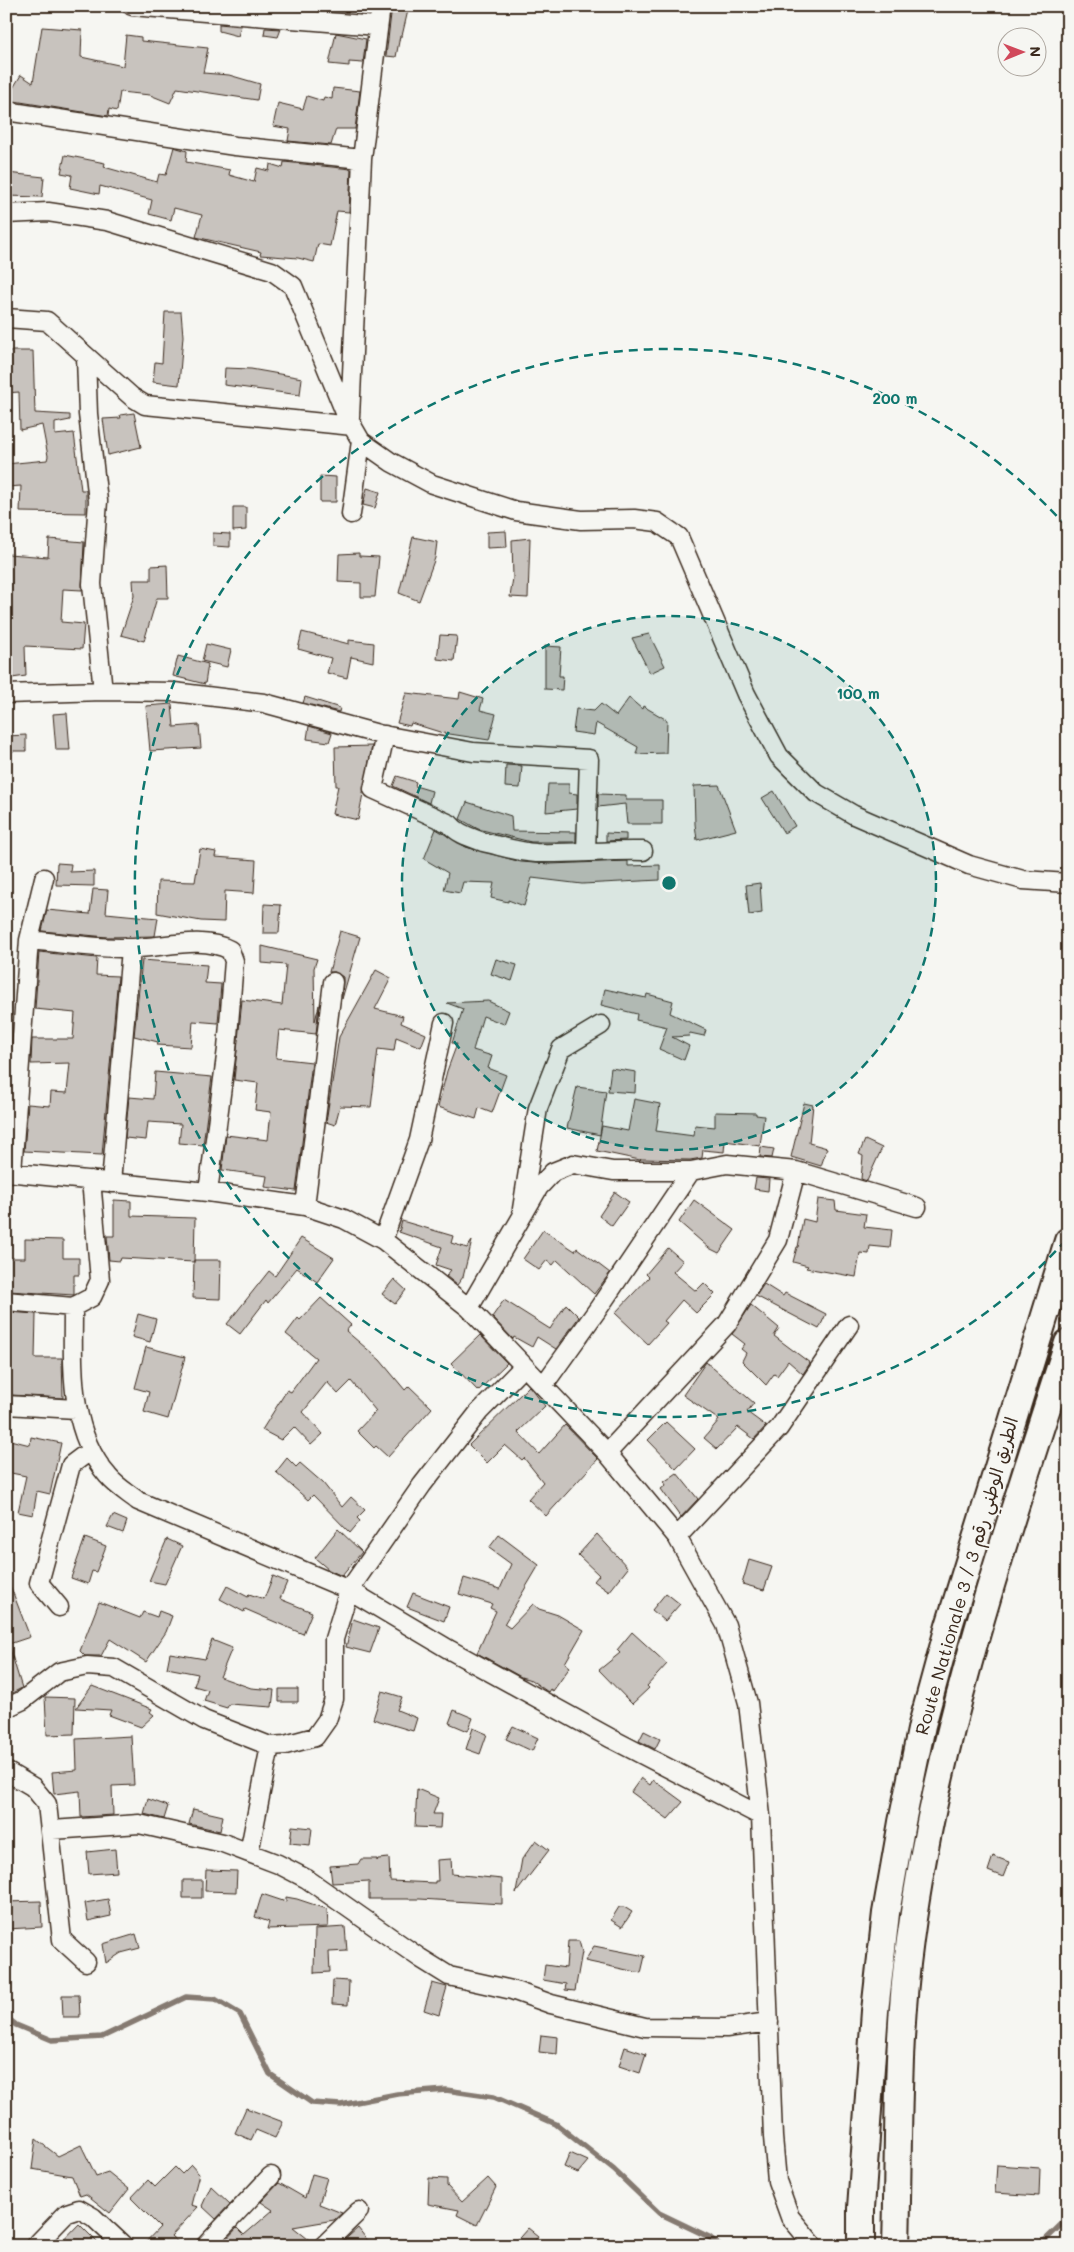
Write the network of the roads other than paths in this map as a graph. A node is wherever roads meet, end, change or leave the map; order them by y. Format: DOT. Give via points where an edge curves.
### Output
graph roads {
  1 [pos="132,6"];
  2 [pos="381,6"];
  3 [pos="241,10"];
  4 [pos="377,26"];
  5 [pos="6,111"];
  6 [pos="362,159"];
  7 [pos="6,214"];
  8 [pos="6,318"];
  9 [pos="86,357"];
  10 [pos="354,429"];
  11 [pos="351,514"];
  12 [pos="103,691"];
  13 [pos="6,694"];
  14 [pos="385,735"];
  15 [pos="586,851"];
  16 [pos="643,851"];
  17 [pos="44,878"];
  18 [pos="1068,884"];
  19 [pos="29,940"];
  20 [pos="131,948"];
  21 [pos="333,982"];
  22 [pos="444,1022"];
  23 [pos="601,1025"];
  24 [pos="690,1170"];
  25 [pos="796,1171"];
  26 [pos="9,1172"];
  27 [pos="91,1180"];
  28 [pos="111,1183"];
  29 [pos="208,1192"];
  30 [pos="305,1206"];
  31 [pos="917,1207"];
  32 [pos="521,1217"];
  33 [pos="383,1240"];
  34 [pos="1068,1241"];
  35 [pos="6,1301"];
  36 [pos="73,1307"];
  37 [pos="469,1308"];
  38 [pos="848,1325"];
  39 [pos="1068,1343"];
  40 [pos="524,1366"];
  41 [pos="542,1386"];
  42 [pos="6,1405"];
  43 [pos="76,1409"];
  44 [pos="91,1450"];
  45 [pos="607,1453"];
  46 [pos="677,1537"];
  47 [pos="349,1590"];
  48 [pos="59,1607"];
  49 [pos="6,1708"];
  50 [pos="270,1746"];
  51 [pos="6,1771"];
  52 [pos="761,1816"];
  53 [pos="52,1830"];
  54 [pos="249,1853"];
  55 [pos="86,1962"];
  56 [pos="769,2022"];
  57 [pos="271,2176"];
  58 [pos="861,2208"];
  59 [pos="358,2211"];
  60 [pos="897,2211"];
  61 [pos="35,2246"];
  62 [pos="124,2246"];
  63 [pos="205,2246"];
  64 [pos="323,2246"];
  65 [pos="814,2246"];
  66 [pos="861,2246"];
  67 [pos="896,2246"];
  1 -- 3 [label="street"];
  2 -- 4 [label="street"];
  3 -- 4 [label="street"];
  4 -- 6 [label="street"];
  5 -- 6 [label="street" via="235,146"];
  6 -- 10 [label="street"];
  7 -- 10 [label="street" via="48,212 107,221 272,271 293,286"];
  8 -- 9 [label="street" via="47,320"];
  9 -- 10 [label="street" via="145,405"];
  9 -- 12 [label="street" via="88,414 98,501 92,584"];
  10 -- 11 [label="street"];
  10 -- 18 [label="street" via="391,462 432,484 516,511 581,520 657,522 679,537 746,694 779,756 816,793 854,815 969,865 1023,880"];
  12 -- 13 [label="street"];
  12 -- 14 [label="street" via="174,692 264,702"];
  14 -- 15 [label="street" via="373,789 484,842 535,853"];
  14 -- 15 [label="street" via="473,752 589,759"];
  15 -- 16 [label="street"];
  17 -- 19 [label="street"];
  19 -- 20 [label="street"];
  19 -- 26 [label="street"];
  20 -- 28 [label="street"];
  20 -- 29 [label="street" via="218,944 230,950 234,961 227,1049"];
  21 -- 30 [label="street"];
  22 -- 33 [label="street" via="419,1140"];
  23 -- 32 [label="street" via="562,1049 538,1108"];
  24 -- 25 [label="street" via="727,1164"];
  24 -- 32 [label="street" via="613,1171 573,1164 553,1172 539,1186"];
  24 -- 41 [label="street" via="598,1309"];
  25 -- 31 [label="street"];
  25 -- 45 [label="street" via="778,1240 727,1324"];
  26 -- 27 [label="street"];
  27 -- 28 [label="street"];
  27 -- 36 [label="street" via="100,1280 92,1297"];
  28 -- 29 [label="street"];
  29 -- 30 [label="street"];
  30 -- 33 [label="street" via="344,1219"];
  32 -- 37 [label="street"];
  33 -- 37 [label="street"];
  34 -- 58 [label="highway, Route Nationale 3 / الطريق الوطني رقم 3" via="949,1626 922,1725 886,1913 875,2011"];
  35 -- 36 [label="street"];
  36 -- 43 [label="street"];
  37 -- 40 [label="street"];
  38 -- 46 [label="street" via="780,1428"];
  39 -- 60 [label="highway, Route Nationale 3 / الطريق الوطني رقم 3" via="981,1619 951,1729 920,1878 909,1942 897,2104"];
  40 -- 41 [label="street"];
  40 -- 47 [label="street" via="479,1412 439,1463"];
  41 -- 45 [label="street"];
  42 -- 43 [label="street"];
  43 -- 44 [label="street"];
  44 -- 47 [label="street" via="108,1477 138,1501"];
  44 -- 48 [label="street" via="71,1465 39,1583"];
  45 -- 46 [label="street"];
  46 -- 52 [label="street" via="726,1625 748,1703"];
  47 -- 50 [label="street" via="334,1639 334,1699 327,1720 315,1737"];
  47 -- 52 [label="street" via="612,1739"];
  49 -- 50 [label="street" via="23,1700 59,1672 86,1666 114,1668 204,1720"];
  50 -- 54 [label="street"];
  51 -- 53 [label="street" via="32,1787 47,1804"];
  52 -- 56 [label="street"];
  53 -- 54 [label="street" via="139,1824 223,1843"];
  53 -- 55 [label="street" via="62,1940"];
  54 -- 56 [label="street" via="307,1878 449,1976 645,2027 726,2028"];
  56 -- 65 [label="street" via="777,2181 790,2217"];
  57 -- 63 [label="street"];
  58 -- 60 [label="highway"];
  58 -- 66 [label="highway, Route Nationale 3 / الطريق الوطني رقم 3"];
  59 -- 64 [label="street"];
  60 -- 67 [label="highway, Route Nationale 3 / الطريق الوطني رقم 3"];
  61 -- 62 [label="street" via="66,2213 79,2209 93,2216"];
}
